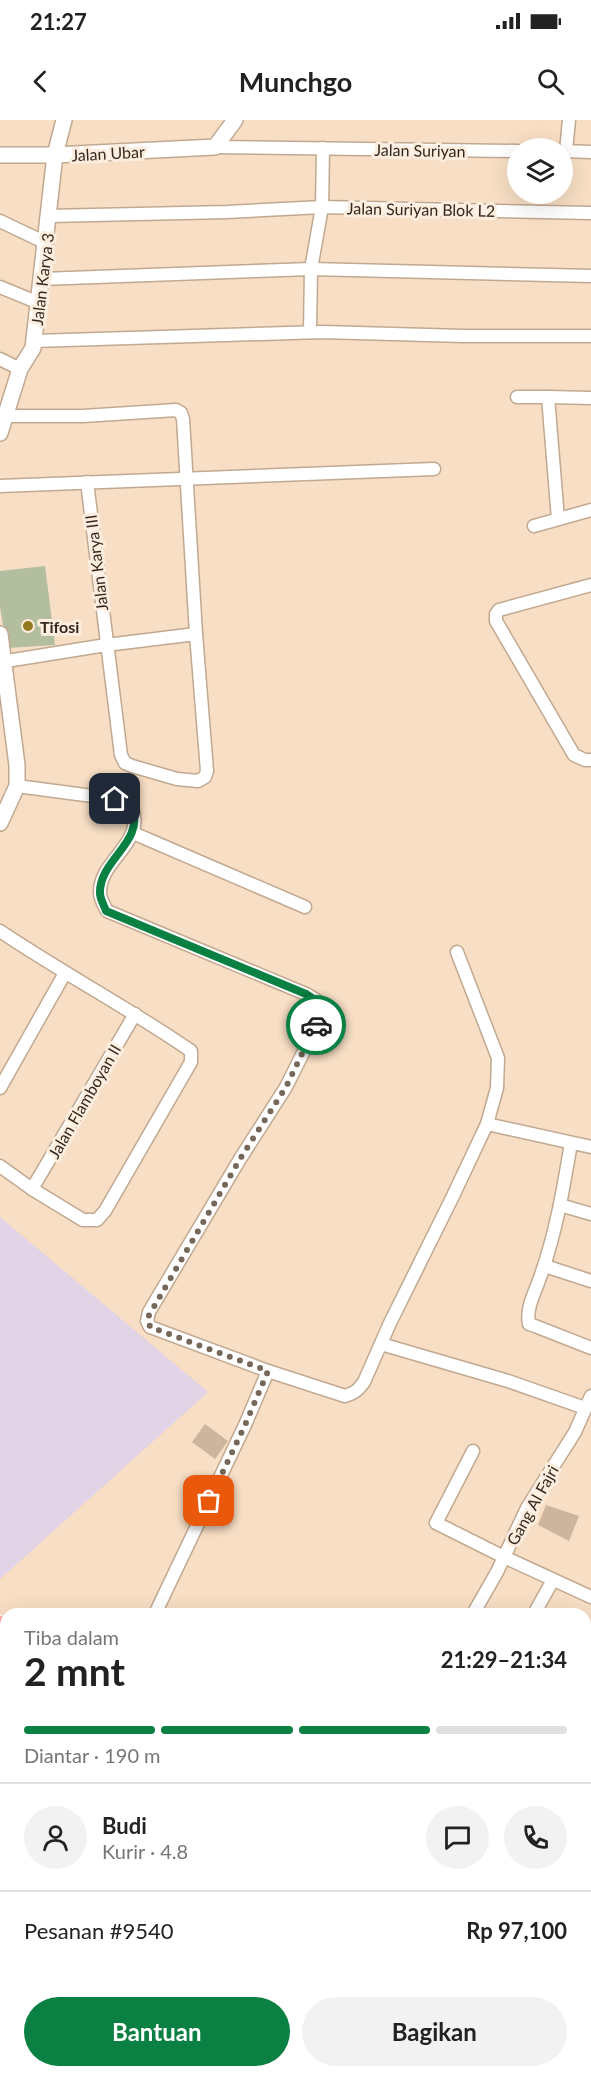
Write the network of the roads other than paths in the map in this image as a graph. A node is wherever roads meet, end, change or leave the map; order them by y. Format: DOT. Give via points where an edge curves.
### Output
graph roads {
  1 [pos="64,120"];
  2 [pos="235,120"];
  3 [pos="569,120"];
  4 [pos="566,138"];
  5 [pos="215,147"];
  6 [pos="323,148"];
  7 [pos="507,151"];
  8 [pos="573,151"];
  9 [pos="591,152"];
  10 [pos="0,155"];
  11 [pos="56,155"];
  12 [pos="322,207"];
  13 [pos="591,213"];
  14 [pos="49,216"];
  15 [pos="0,221"];
  16 [pos="46,243"];
  17 [pos="311,270"];
  18 [pos="591,276"];
  19 [pos="42,279"];
  20 [pos="0,287"];
  21 [pos="39,303"];
  22 [pos="309,332"];
  23 [pos="591,336"];
  24 [pos="34,340"];
  25 [pos="0,359"];
  26 [pos="20,369"];
  27 [pos="517,397"];
  28 [pos="548,397"];
  29 [pos="591,398"];
  30 [pos="5,416"];
  31 [pos="0,433"];
  32 [pos="434,469"];
  33 [pos="187,478"];
  34 [pos="87,482"];
  35 [pos="0,486"];
  36 [pos="591,510"];
  37 [pos="558,519"];
  38 [pos="534,526"];
  39 [pos="591,585"];
  40 [pos="0,634"];
  41 [pos="196,634"];
  42 [pos="106,645"];
  43 [pos="2,661"];
  44 [pos="591,760"];
  45 [pos="17,786"];
  46 [pos="0,823"];
  47 [pos="133,833"];
  48 [pos="305,907"];
  49 [pos="0,931"];
  50 [pos="457,952"];
  51 [pos="65,973"];
  52 [pos="135,1014"];
  53 [pos="0,1088"];
  54 [pos="487,1124"];
  55 [pos="571,1143"];
  56 [pos="591,1147"];
  57 [pos="0,1166"];
  58 [pos="33,1189"];
  59 [pos="560,1205"];
  60 [pos="591,1214"];
  61 [pos="545,1266"];
  62 [pos="591,1281"];
  63 [pos="381,1344"];
  64 [pos="591,1348"];
  65 [pos="268,1371"];
  66 [pos="591,1396"];
  67 [pos="585,1408"];
  68 [pos="473,1451"];
  69 [pos="504,1557"];
  70 [pos="553,1580"];
  71 [pos="591,1597"];
  72 [pos="158,1608"];
  73 [pos="476,1608"];
  74 [pos="537,1608"];
  1 -- 11 [label="street, Jalan Karya 3"];
  2 -- 5 [label="street"];
  3 -- 4 [label="street"];
  5 -- 6 [label="street, Jalan Suriyan"];
  5 -- 11 [label="street, Jalan Ubar"];
  6 -- 7 [label="street, Jalan Suriyan"];
  6 -- 12 [label="street"];
  8 -- 9 [label="street"];
  10 -- 11 [label="street, Jalan Ubar"];
  11 -- 14 [label="street, Jalan Karya 3"];
  12 -- 13 [label="street, Jalan Suriyan Blok L2"];
  12 -- 14 [label="street, Jalan Suriyan Blok L2"];
  12 -- 17 [label="street"];
  14 -- 16 [label="street, Jalan Karya 3"];
  15 -- 16 [label="street"];
  16 -- 19 [label="street, Jalan Karya 3"];
  17 -- 18 [label="street"];
  17 -- 19 [label="street"];
  17 -- 22 [label="street"];
  19 -- 21 [label="street, Jalan Karya 3"];
  20 -- 21 [label="street"];
  21 -- 24 [label="street, Jalan Karya 3"];
  22 -- 23 [label="street"];
  22 -- 24 [label="street"];
  24 -- 26 [label="street, Jalan Karya 3"];
  25 -- 26 [label="street"];
  26 -- 30 [label="street, Jalan Karya 3"];
  27 -- 28 [label="street"];
  28 -- 29 [label="street"];
  28 -- 37 [label="street"];
  30 -- 31 [label="street, Jalan Karya 3"];
  30 -- 33 [label="street" via="176,410 183,419"];
  32 -- 33 [label="street"];
  33 -- 34 [label="street"];
  33 -- 41 [label="street"];
  34 -- 35 [label="street"];
  34 -- 42 [label="street, Jalan Karya III"];
  36 -- 37 [label="street"];
  37 -- 38 [label="street"];
  39 -- 44 [label="street" via="495,614 574,755"];
  40 -- 43 [label="street"];
  41 -- 42 [label="street"];
  41 -- 42 [label="street, Jalan Karya III" via="207,771 198,781 143,770 123,760"];
  42 -- 43 [label="street"];
  43 -- 45 [label="street"];
  45 -- 46 [label="street"];
  45 -- 47 [label="street" via="115,799 132,808 136,818"];
  47 -- 48 [label="street"];
  47 -- 65 [label="street" via="102,879 100,895 106,911 306,994 316,1000 320,1012 286,1087 148,1317 150,1327"];
  49 -- 51 [label="street"];
  50 -- 54 [label="street" via="498,1058 497,1088"];
  51 -- 52 [label="street"];
  51 -- 53 [label="street"];
  52 -- 58 [label="street, Jalan Flamboyan II"];
  52 -- 58 [label="street" via="191,1051 191,1062 105,1211 97,1220 83,1220"];
  54 -- 55 [label="street"];
  54 -- 63 [label="street"];
  55 -- 56 [label="street"];
  55 -- 59 [label="street"];
  57 -- 58 [label="street"];
  59 -- 60 [label="street"];
  59 -- 61 [label="street"];
  61 -- 62 [label="street"];
  61 -- 64 [label="street" via="529,1308 529,1324"];
  63 -- 65 [label="street" via="358,1391 345,1396"];
  63 -- 67 [label="street"];
  65 -- 72 [label="street"];
  66 -- 67 [label="street, Gang Al Fajri"];
  67 -- 69 [label="street, Gang Al Fajri" via="575,1432 527,1508"];
  68 -- 69 [label="street" via="436,1523"];
  69 -- 70 [label="street"];
  69 -- 73 [label="street, Gang Al Fajri"];
  70 -- 71 [label="street"];
  70 -- 74 [label="street"];
}
